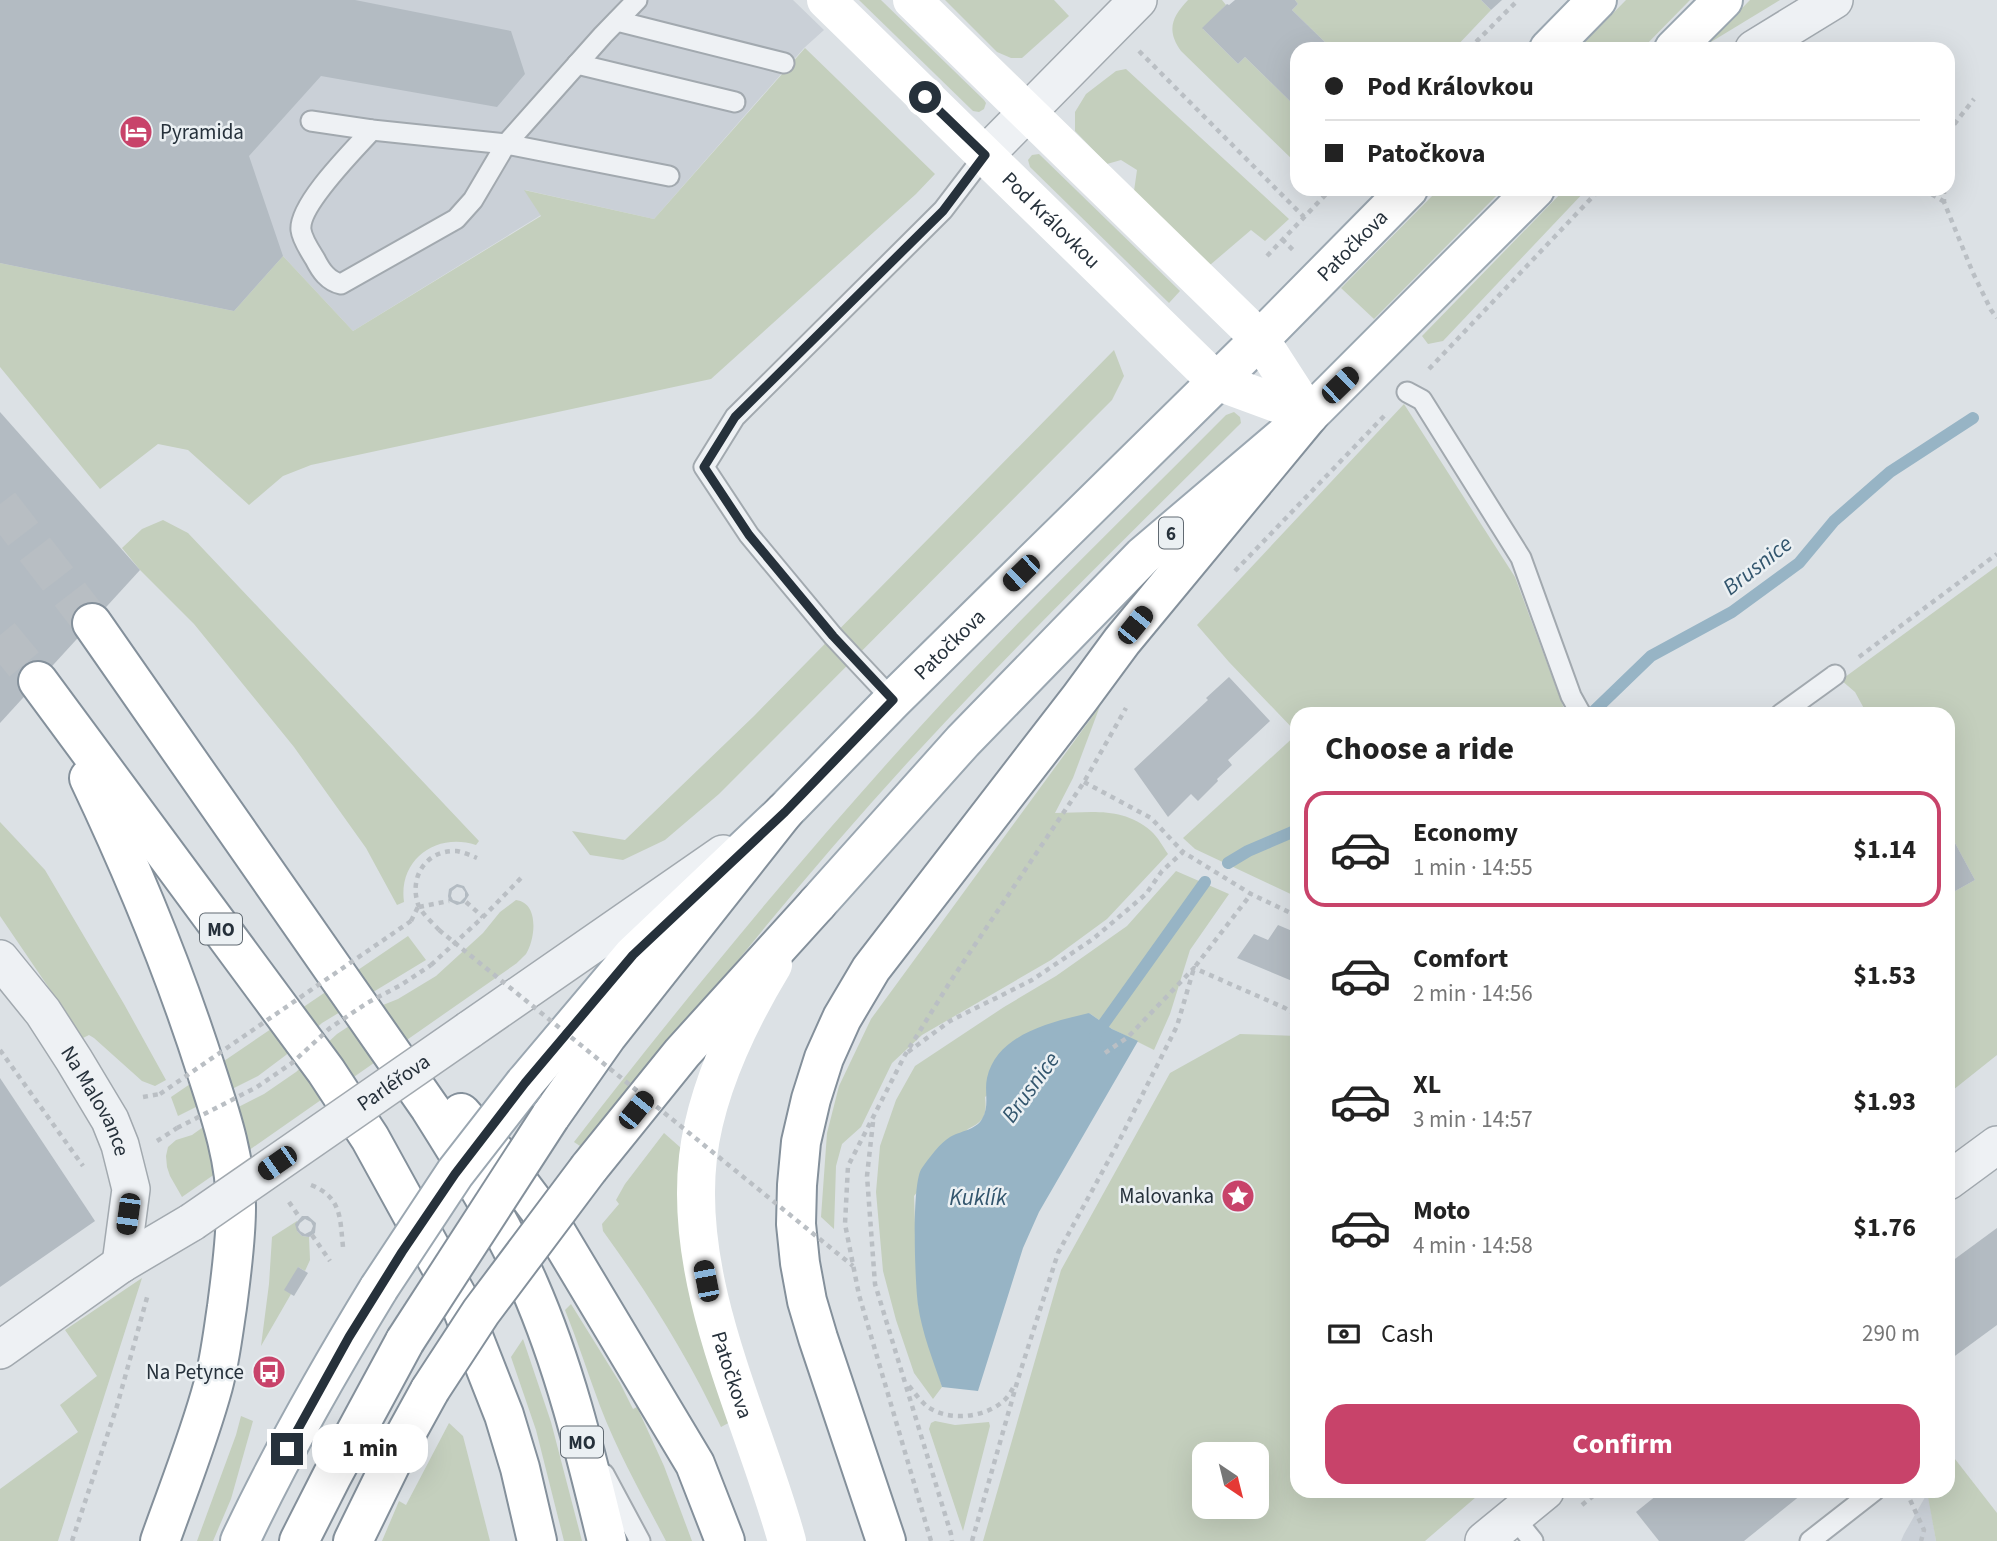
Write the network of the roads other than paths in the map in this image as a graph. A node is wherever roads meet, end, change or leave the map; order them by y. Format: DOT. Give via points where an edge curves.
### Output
graph roads {
  1 [pos="637,0"];
  2 [pos="826,0"];
  3 [pos="912,0"];
  4 [pos="1138,0"];
  5 [pos="1597,0"];
  6 [pos="1723,0"];
  7 [pos="1834,0"];
  8 [pos="617,20"];
  9 [pos="1556,42"];
  10 [pos="1681,42"];
  11 [pos="1765,42"];
  12 [pos="785,63"];
  13 [pos="577,64"];
  14 [pos="735,102"];
  15 [pos="1026,112"];
  16 [pos="311,121"];
  17 [pos="372,130"];
  18 [pos="506,144"];
  19 [pos="985,155"];
  20 [pos="669,176"];
  21 [pos="1401,196"];
  22 [pos="1528,196"];
  23 [pos="1260,339"];
  24 [pos="1216,381"];
  25 [pos="1407,392"];
  26 [pos="1309,415"];
  27 [pos="92,623"];
  28 [pos="1835,675"];
  29 [pos="893,700"];
  30 [pos="1577,707"];
  31 [pos="1791,707"];
  32 [pos="785,812"];
  33 [pos="817,904"];
  34 [pos="0,959"];
  35 [pos="329,964"];
  36 [pos="1997,1145"];
  37 [pos="1955,1176"];
  38 [pos="121,1264"];
  39 [pos="0,1350"];
  40 [pos="577,1422"];
  41 [pos="1541,1498"];
  42 [pos="1865,1498"];
  43 [pos="1523,1529"];
  44 [pos="786,1531"];
  45 [pos="160,1541"];
  46 [pos="240,1541"];
  47 [pos="299,1541"];
  48 [pos="353,1541"];
  49 [pos="537,1541"];
  50 [pos="607,1541"];
  51 [pos="640,1541"];
  52 [pos="724,1541"];
  53 [pos="886,1541"];
  54 [pos="1484,1541"];
  55 [pos="1810,1541"];
  1 -- 8 [label="lane"];
  2 -- 19 [label="main road, Pod Královkou"];
  3 -- 15 [label="main road"];
  4 -- 15 [label="street"];
  5 -- 9 [label="main road"];
  6 -- 10 [label="main road"];
  7 -- 11 [label="street"];
  8 -- 12 [label="lane"];
  8 -- 13 [label="lane"];
  13 -- 14 [label="lane"];
  13 -- 18 [label="lane"];
  15 -- 19 [label="street"];
  15 -- 23 [label="main road"];
  16 -- 17 [label="lane"];
  17 -- 18 [label="lane"];
  17 -- 18 [label="lane" via="304,213 301,230 315,261 325,275 341,284 456,219 473,200"];
  18 -- 20 [label="lane"];
  19 -- 24 [label="main road, Pod Královkou"];
  19 -- 29 [label="lane" via="943,211 735,417 704,467 749,535"];
  21 -- 23 [label="main road, Patočkova"];
  22 -- 26 [label="main road, Patočkova / 6"];
  23 -- 24 [label="main road, Patočkova"];
  23 -- 26 [label="main road"];
  24 -- 26 [label="main road"];
  24 -- 29 [label="main road, Patočkova"];
  25 -- 30 [label="lane" via="1422,400 1521,558"];
  26 -- 33 [label="main road, Patočkova / 6" via="1143,556 956,749"];
  26 -- 53 [label="main road" via="1122,641 871,968 824,1058 801,1142 796,1224 800,1263 818,1338"];
  27 -- 35 [label="main road, MO"];
  28 -- 31 [label="lane"];
  29 -- 32 [label="main road, Patočkova"];
  32 -- 38 [label="street, Parléřova, bridge" via="192,1222"];
  32 -- 46 [label="main road, Patočkova, bridge" via="633,955 455,1174 349,1337"];
  32 -- 47 [label="main road, bridge" via="607,1036 550,1117 405,1342"];
  33 -- 44 [label="main road, Patočkova / 6" via="748,1008 706,1115 698,1156 698,1233 709,1297"];
  33 -- 48 [label="main road, bridge" via="682,1053 481,1312 430,1390"];
  34 -- 38 [label="street, Na Malovance" via="68,1050 120,1145 131,1189"];
  35 -- 40 [label="main road, MO" via="475,1179 530,1286"];
  35 -- 52 [label="main road" via="498,1154 556,1232 695,1464"];
  36 -- 37 [label="street"];
  38 -- 39 [label="street, Parléřova"];
  40 -- 50 [label="main road, MO"];
  40 -- 51 [label="lane"];
  41 -- 43 [label="street"];
  42 -- 55 [label="lane"];
  43 -- 54 [label="street"];
  45 -- 49 [label="main road, MO" via="214,1382 235,1235 233,1175 225,1129 160,938 82,764 37,681 326,1071 370,1138 463,1310 504,1415"];
}
